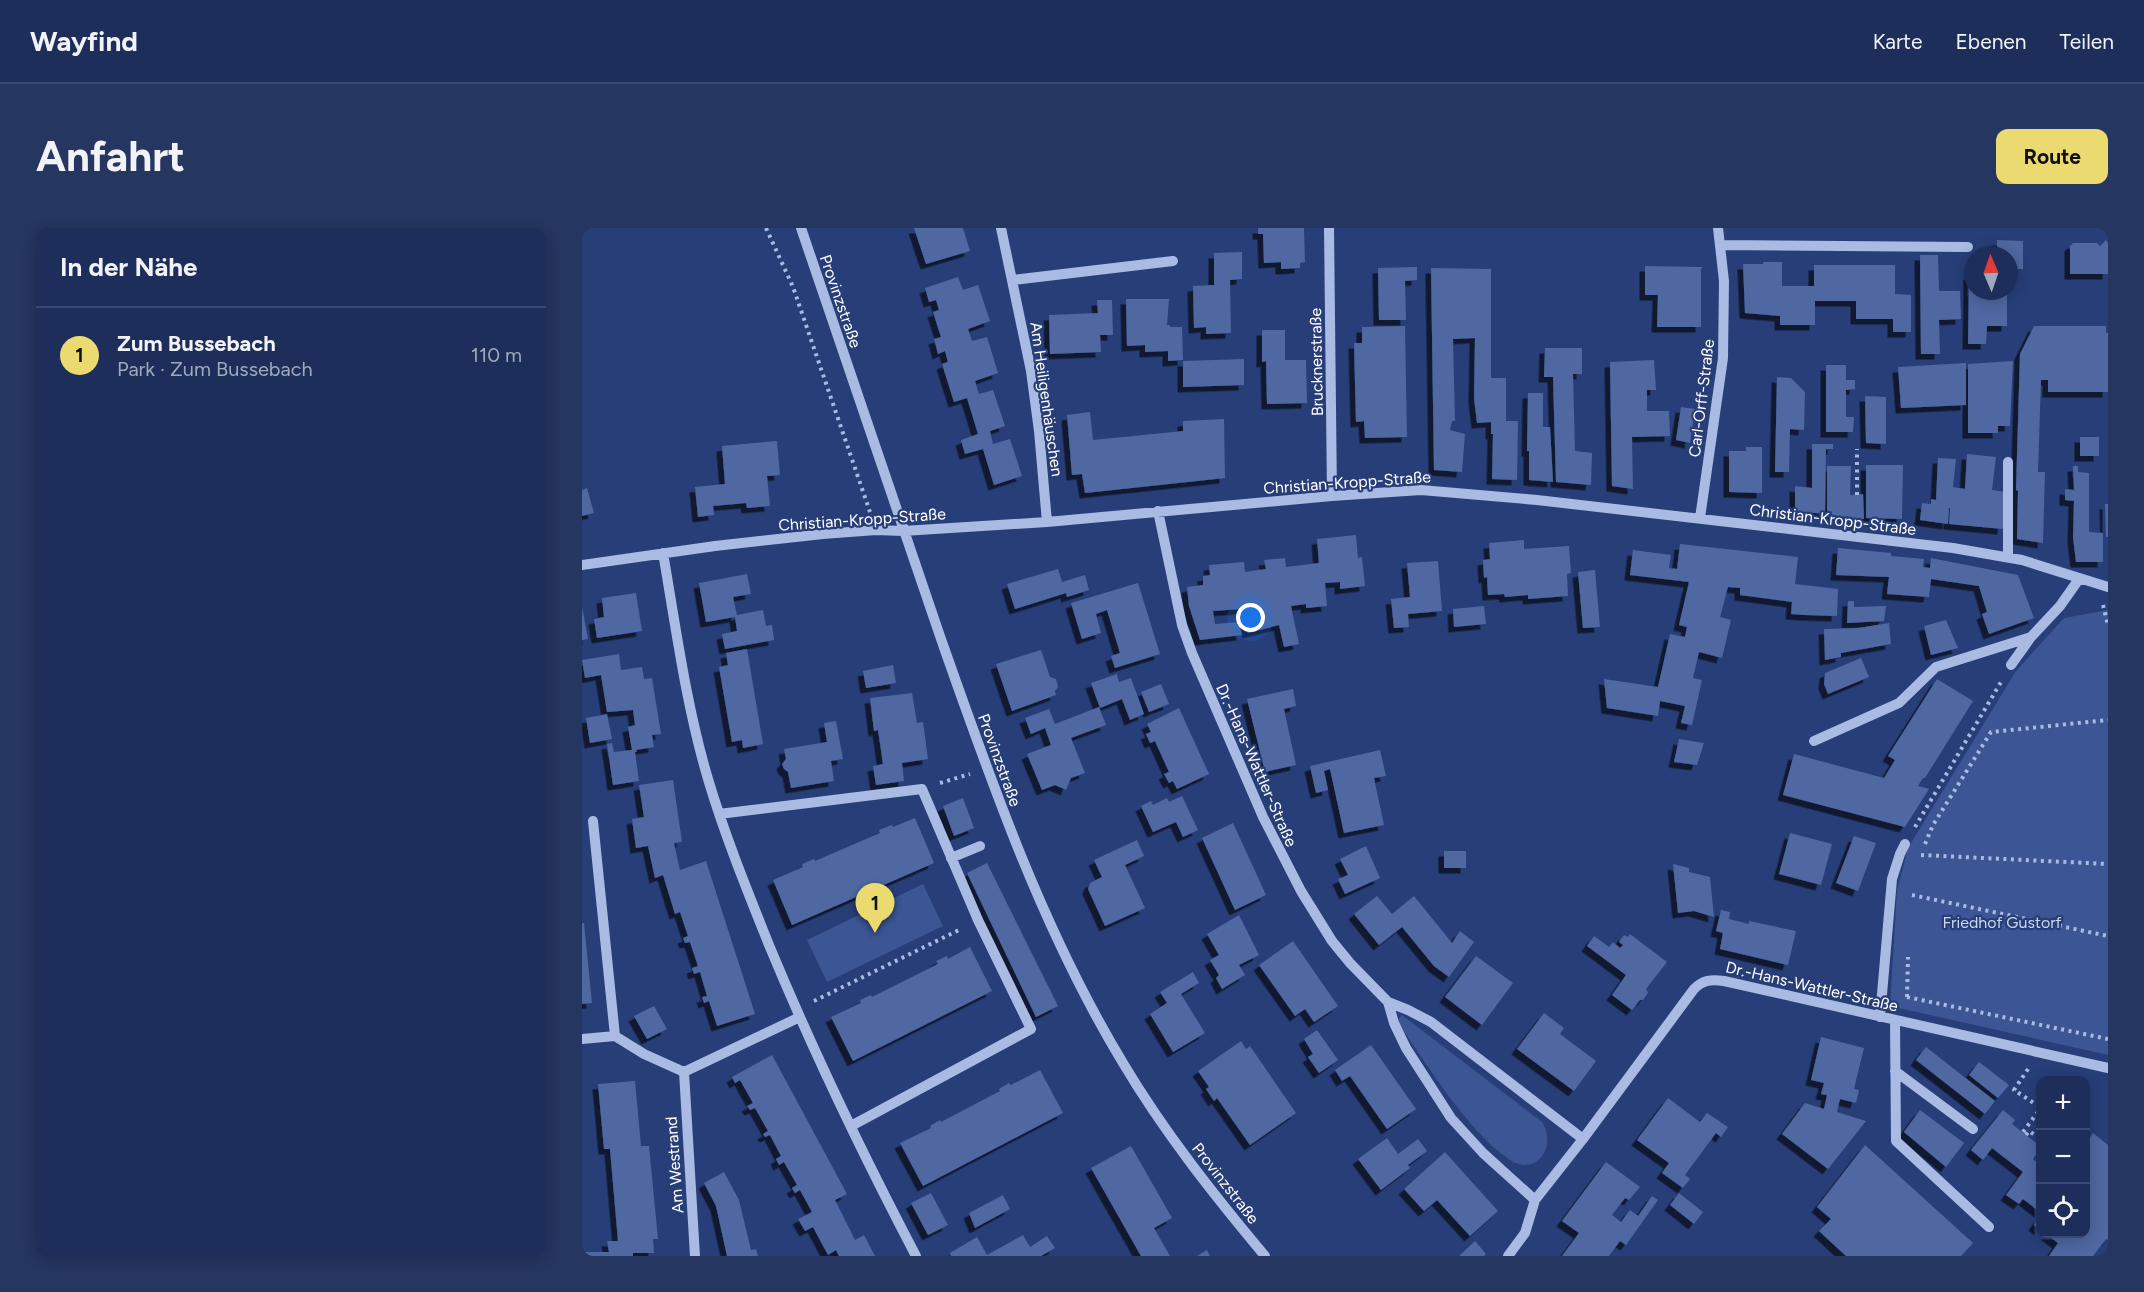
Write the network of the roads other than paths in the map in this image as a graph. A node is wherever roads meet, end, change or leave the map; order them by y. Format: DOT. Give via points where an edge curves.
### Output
graph roads {
  1 [pos="801,228"];
  2 [pos="1001,228"];
  3 [pos="1329,228"];
  4 [pos="1718,228"];
  5 [pos="1720,245"];
  6 [pos="1964,247"];
  7 [pos="1173,261"];
  8 [pos="1012,280"];
  9 [pos="2008,462"];
  10 [pos="1332,496"];
  11 [pos="1158,511"];
  12 [pos="1700,518"];
  13 [pos="1047,522"];
  14 [pos="903,531"];
  15 [pos="663,553"];
  16 [pos="2008,557"];
  17 [pos="582,565"];
  18 [pos="2079,579"];
  19 [pos="2108,587"];
  20 [pos="2031,637"];
  21 [pos="2011,665"];
  22 [pos="1814,741"];
  23 [pos="719,814"];
  24 [pos="593,821"];
  25 [pos="1905,844"];
  26 [pos="981,846"];
  27 [pos="951,858"];
  28 [pos="1388,1002"];
  29 [pos="798,1013"];
  30 [pos="1880,1017"];
  31 [pos="1899,1021"];
  32 [pos="615,1036"];
  33 [pos="582,1039"];
  34 [pos="2108,1068"];
  35 [pos="1895,1071"];
  36 [pos="684,1072"];
  37 [pos="851,1126"];
  38 [pos="1973,1129"];
  39 [pos="1583,1139"];
  40 [pos="1535,1200"];
  41 [pos="1989,1227"];
  42 [pos="695,1256"];
  43 [pos="916,1256"];
  44 [pos="1265,1256"];
  45 [pos="1508,1256"];
  1 -- 14 [label="street, Provinzstraße"];
  2 -- 8 [label="street, Am Heiligenhäuschen"];
  3 -- 10 [label="street, Brucknerstraße"];
  4 -- 5 [label="street, Carl-Orff-Straße"];
  5 -- 6 [label="street"];
  5 -- 12 [label="street, Carl-Orff-Straße" via="1724,280 1723,358"];
  7 -- 8 [label="street"];
  8 -- 13 [label="street, Am Heiligenhäuschen" via="1034,391"];
  9 -- 16 [label="street"];
  10 -- 11 [label="street, Christian-Kropp-Straße"];
  10 -- 12 [label="street, Christian-Kropp-Straße" via="1439,491"];
  11 -- 13 [label="street, Christian-Kropp-Straße"];
  11 -- 28 [label="street, Dr.-Hans-Wattler-Straße" via="1182,625 1263,817 1317,918 1350,963"];
  12 -- 16 [label="street, Christian-Kropp-Straße"];
  13 -- 14 [label="street, Christian-Kropp-Straße"];
  14 -- 15 [label="street, Christian-Kropp-Straße" via="876,530"];
  14 -- 44 [label="street, Provinzstraße" via="986,769 1038,897 1107,1036 1184,1154"];
  15 -- 17 [label="street, Christian-Kropp-Straße"];
  15 -- 23 [label="street" via="699,747"];
  16 -- 18 [label="street, Christian-Kropp-Straße"];
  18 -- 19 [label="street, Christian-Kropp-Straße"];
  18 -- 20 [label="street"];
  20 -- 21 [label="street"];
  20 -- 22 [label="street" via="1936,667 1899,703"];
  23 -- 27 [label="street" via="922,789"];
  23 -- 29 [label="street"];
  24 -- 32 [label="street"];
  25 -- 30 [label="street" via="1892,879"];
  26 -- 27 [label="street"];
  27 -- 37 [label="street" via="1031,1029"];
  28 -- 39 [label="street, Dr.-Hans-Wattler-Straße" via="1431,1022"];
  28 -- 40 [label="street, Dr.-Hans-Wattler-Straße" via="1406,1048 1451,1118"];
  29 -- 36 [label="street"];
  29 -- 37 [label="street"];
  30 -- 31 [label="street, Dr.-Hans-Wattler-Straße"];
  30 -- 39 [label="street, Dr.-Hans-Wattler-Straße" via="1706,980 1694,990"];
  31 -- 34 [label="street, Dr.-Hans-Wattler-Straße"];
  31 -- 35 [label="street"];
  32 -- 33 [label="street"];
  32 -- 36 [label="street"];
  35 -- 38 [label="street"];
  35 -- 41 [label="street" via="1896,1141"];
  36 -- 42 [label="street, Am Westrand"];
  37 -- 43 [label="street"];
  39 -- 40 [label="street, Dr.-Hans-Wattler-Straße"];
  40 -- 45 [label="street, Dr.-Hans-Wattler-Straße" via="1526,1233"];
}
